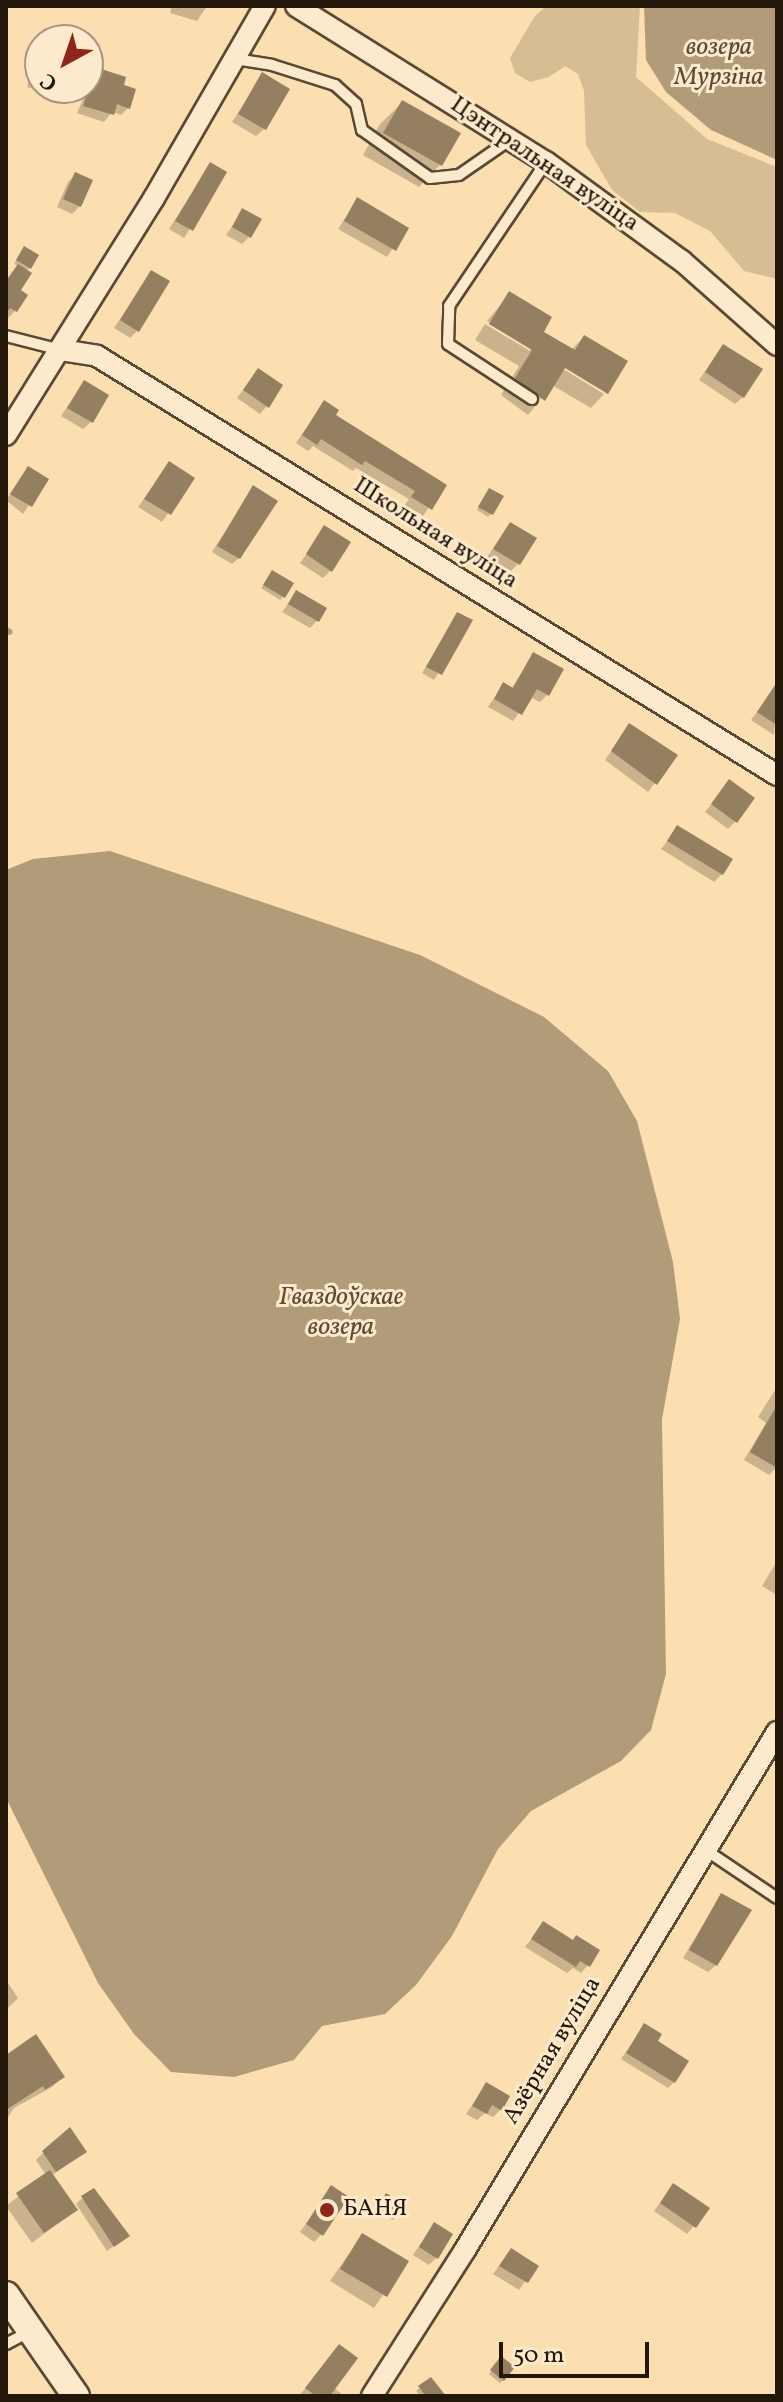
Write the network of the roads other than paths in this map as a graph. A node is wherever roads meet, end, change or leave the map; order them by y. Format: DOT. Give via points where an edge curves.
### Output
graph roads {
  1 [pos="265,6"];
  2 [pos="296,6"];
  3 [pos="235,59"];
  4 [pos="512,138"];
  5 [pos="546,162"];
  6 [pos="6,336"];
  7 [pos="777,345"];
  8 [pos="61,350"];
  9 [pos="532,399"];
  10 [pos="6,435"];
  11 [pos="777,775"];
  12 [pos="777,1732"];
  13 [pos="707,1851"];
  14 [pos="777,1898"];
  15 [pos="6,2295"];
  16 [pos="31,2331"];
  17 [pos="6,2344"];
  18 [pos="76,2396"];
  19 [pos="372,2396"];
  1 -- 3 [label="street"];
  2 -- 4 [label="street, Цэнтральная вуліца"];
  3 -- 4 [label="lane" via="335,85 356,104 362,130 430,178 459,175"];
  3 -- 8 [label="street"];
  4 -- 5 [label="street, Цэнтральная вуліца"];
  5 -- 7 [label="street, Цэнтральная вуліца" via="682,261"];
  5 -- 9 [label="lane" via="449,306 448,344"];
  6 -- 8 [label="lane"];
  8 -- 10 [label="street"];
  8 -- 11 [label="street, Школьная вуліца" via="97,356"];
  12 -- 13 [label="street, Азёрная вуліца"];
  13 -- 14 [label="lane"];
  13 -- 19 [label="street, Азёрная вуліца"];
  15 -- 16 [label="street"];
  16 -- 17 [label="lane"];
  16 -- 18 [label="street"];
}
